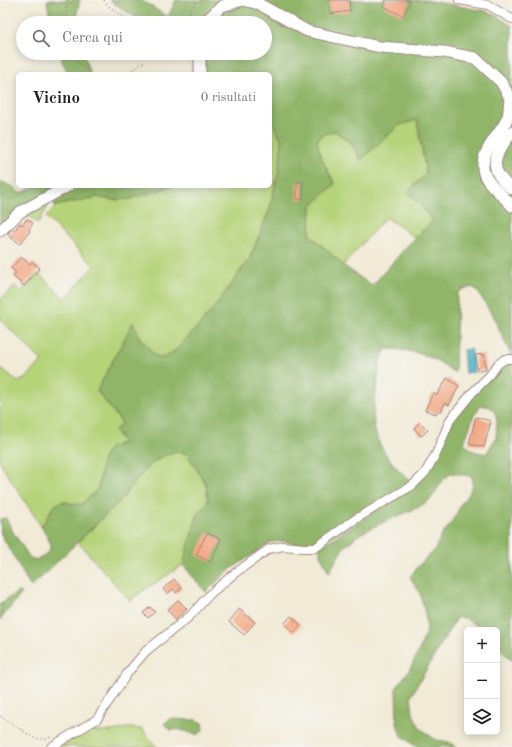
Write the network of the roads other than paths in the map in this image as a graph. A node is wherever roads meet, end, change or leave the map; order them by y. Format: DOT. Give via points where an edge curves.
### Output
graph roads {
  1 [pos="459,0"];
  2 [pos="211,16"];
  3 [pos="512,19"];
  4 [pos="200,60"];
  5 [pos="200,72"];
  6 [pos="511,99"];
  7 [pos="512,132"];
  8 [pos="512,189"];
  9 [pos="70,190"];
  10 [pos="512,206"];
  11 [pos="0,231"];
  12 [pos="512,359"];
  13 [pos="51,747"];
  1 -- 3 [label="street" via="488,5"];
  2 -- 6 [label="street" via="222,6 243,0 259,4 307,31 380,46 444,52 475,58 501,82"];
  4 -- 5 [label="street"];
  6 -- 10 [label="street" via="507,120 483,161 484,174"];
  7 -- 8 [label="street" via="497,152 495,168 503,182"];
  9 -- 11 [label="street" via="20,212"];
  12 -- 13 [label="street" via="505,359 498,364 450,420 437,452 425,473 413,485 354,520 315,548 283,546 269,549 235,573 210,594 190,616 146,651 129,671 97,719"];
}
